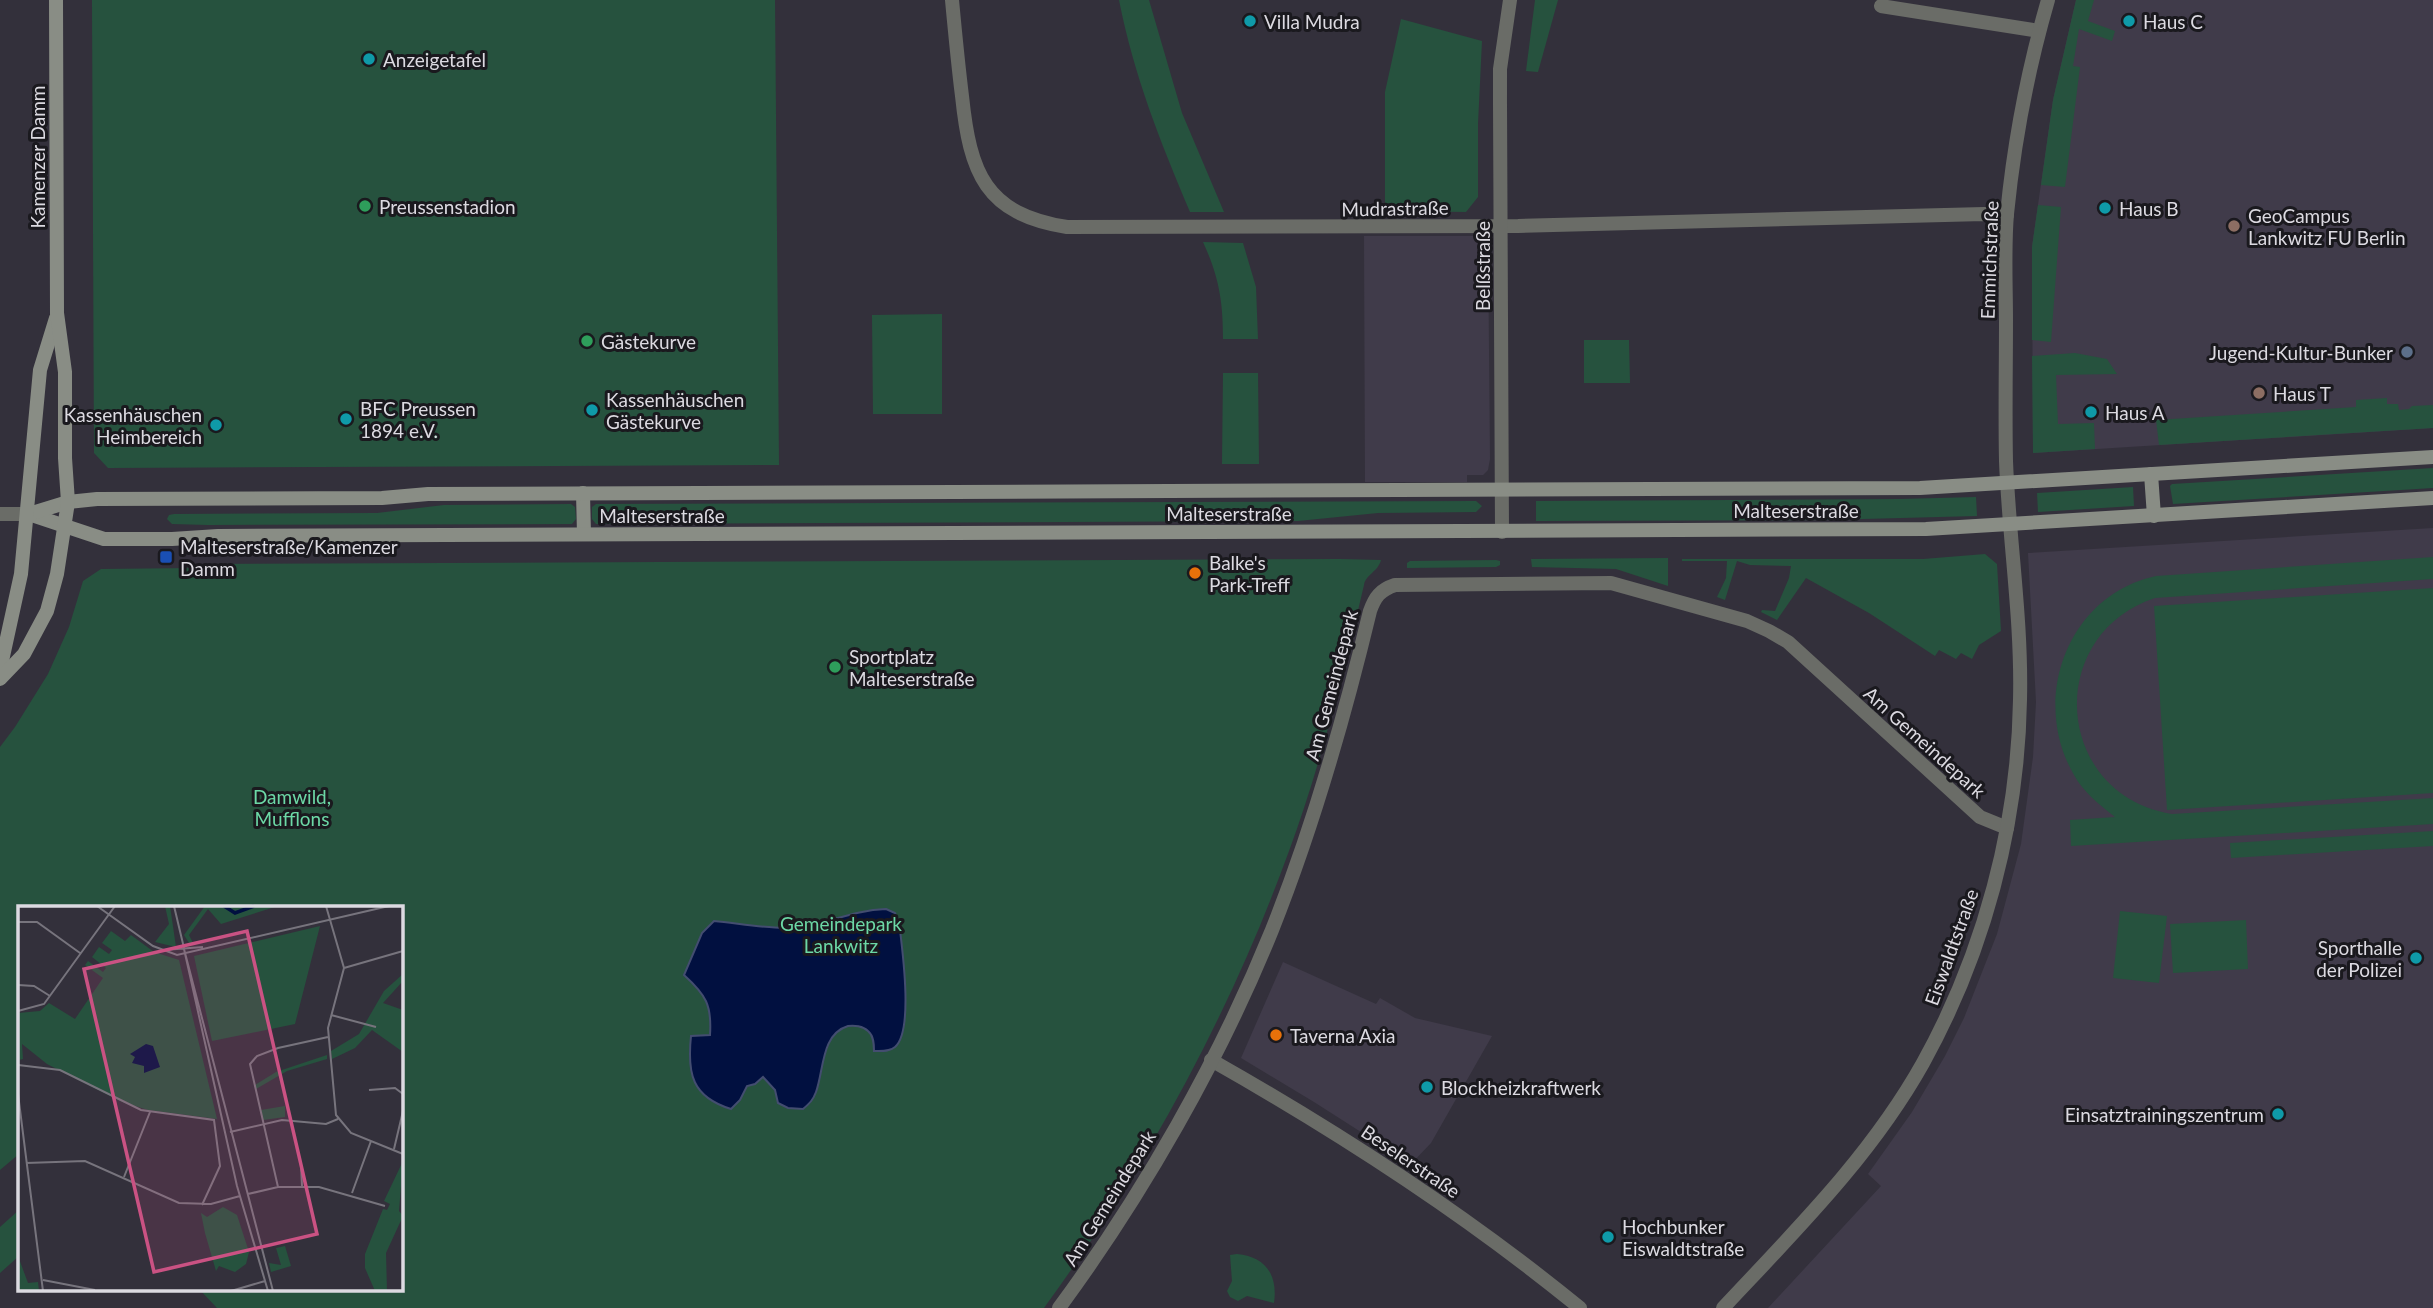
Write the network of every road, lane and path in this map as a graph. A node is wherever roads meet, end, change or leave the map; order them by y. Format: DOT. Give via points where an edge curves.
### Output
graph roads {
  1 [pos="56,0"];
  2 [pos="952,0"];
  3 [pos="1510,0"];
  4 [pos="2048,0"];
  5 [pos="1881,6"];
  6 [pos="2039,31"];
  7 [pos="2007,215"];
  8 [pos="1501,226"];
  9 [pos="57,313"];
  10 [pos="2433,457"];
  11 [pos="2151,474"];
  12 [pos="2008,482"];
  13 [pos="1502,491"];
  14 [pos="583,494"];
  15 [pos="2433,498"];
  16 [pos="68,502"];
  17 [pos="0,514"];
  18 [pos="29,514"];
  19 [pos="2154,516"];
  20 [pos="2011,524"];
  21 [pos="66,526"];
  22 [pos="1502,531"];
  23 [pos="584,534"];
  24 [pos="0,670"];
  25 [pos="0,679"];
  26 [pos="2007,828"];
  27 [pos="1211,1060"];
  28 [pos="1059,1308"];
  29 [pos="1580,1308"];
  30 [pos="1723,1308"];
  1 -- 9 [label="main road, Kamenzer Damm"];
  2 -- 8 [label="street, Mudrastraße" via="965,131 976,169 995,196 1039,222 1068,227"];
  3 -- 8 [label="street, Belßstraße" via="1500,69"];
  4 -- 6 [label="street, Emmichstraße"];
  5 -- 6 [label="street"];
  6 -- 7 [label="street, Emmichstraße"];
  7 -- 8 [label="street, Mudrastraße"];
  7 -- 12 [label="street, Emmichstraße"];
  8 -- 13 [label="street, Belßstraße"];
  9 -- 16 [label="main road, Kamenzer Damm" via="65,372"];
  9 -- 18 [label="main road, Kamenzer Damm" via="40,370"];
  10 -- 11 [label="main road, Malteserstraße"];
  11 -- 12 [label="main road, Malteserstraße"];
  11 -- 19 [label="main road"];
  12 -- 13 [label="main road, Malteserstraße" via="1920,488"];
  12 -- 20 [label="street, Emmichstraße"];
  13 -- 14 [label="main road, Malteserstraße"];
  13 -- 22 [label="street, Belßstraße"];
  14 -- 16 [label="main road, Malteserstraße"];
  14 -- 23 [label="main road"];
  15 -- 19 [label="main road, Malteserstraße"];
  16 -- 18 [label="main road, Malteserstraße"];
  16 -- 21 [label="main road, Kamenzer Damm"];
  17 -- 18 [label="street, Malteserstraße"];
  18 -- 21 [label="main road, Malteserstraße"];
  18 -- 24 [label="main road, Kamenzer Damm"];
  19 -- 20 [label="main road, Malteserstraße"];
  20 -- 22 [label="main road, Malteserstraße" via="1926,529"];
  20 -- 26 [label="street, Eiswaldtstraße" via="2021,696 2018,761"];
  21 -- 23 [label="main road, Malteserstraße" via="104,538"];
  21 -- 25 [label="main road, Kamenzer Damm" via="47,611 24,654"];
  22 -- 23 [label="main road, Malteserstraße"];
  26 -- 27 [label="street, Am Gemeindepark" via="1980,817 1788,642 1747,621 1611,583 1395,585 1375,598 1343,720 1289,882 1253,974"];
  26 -- 30 [label="street, Eiswaldtstraße" via="1970,961 1923,1064 1847,1173"];
  27 -- 28 [label="street, Am Gemeindepark" via="1146,1178"];
  27 -- 29 [label="street, Beselerstraße" via="1402,1177"];
}
